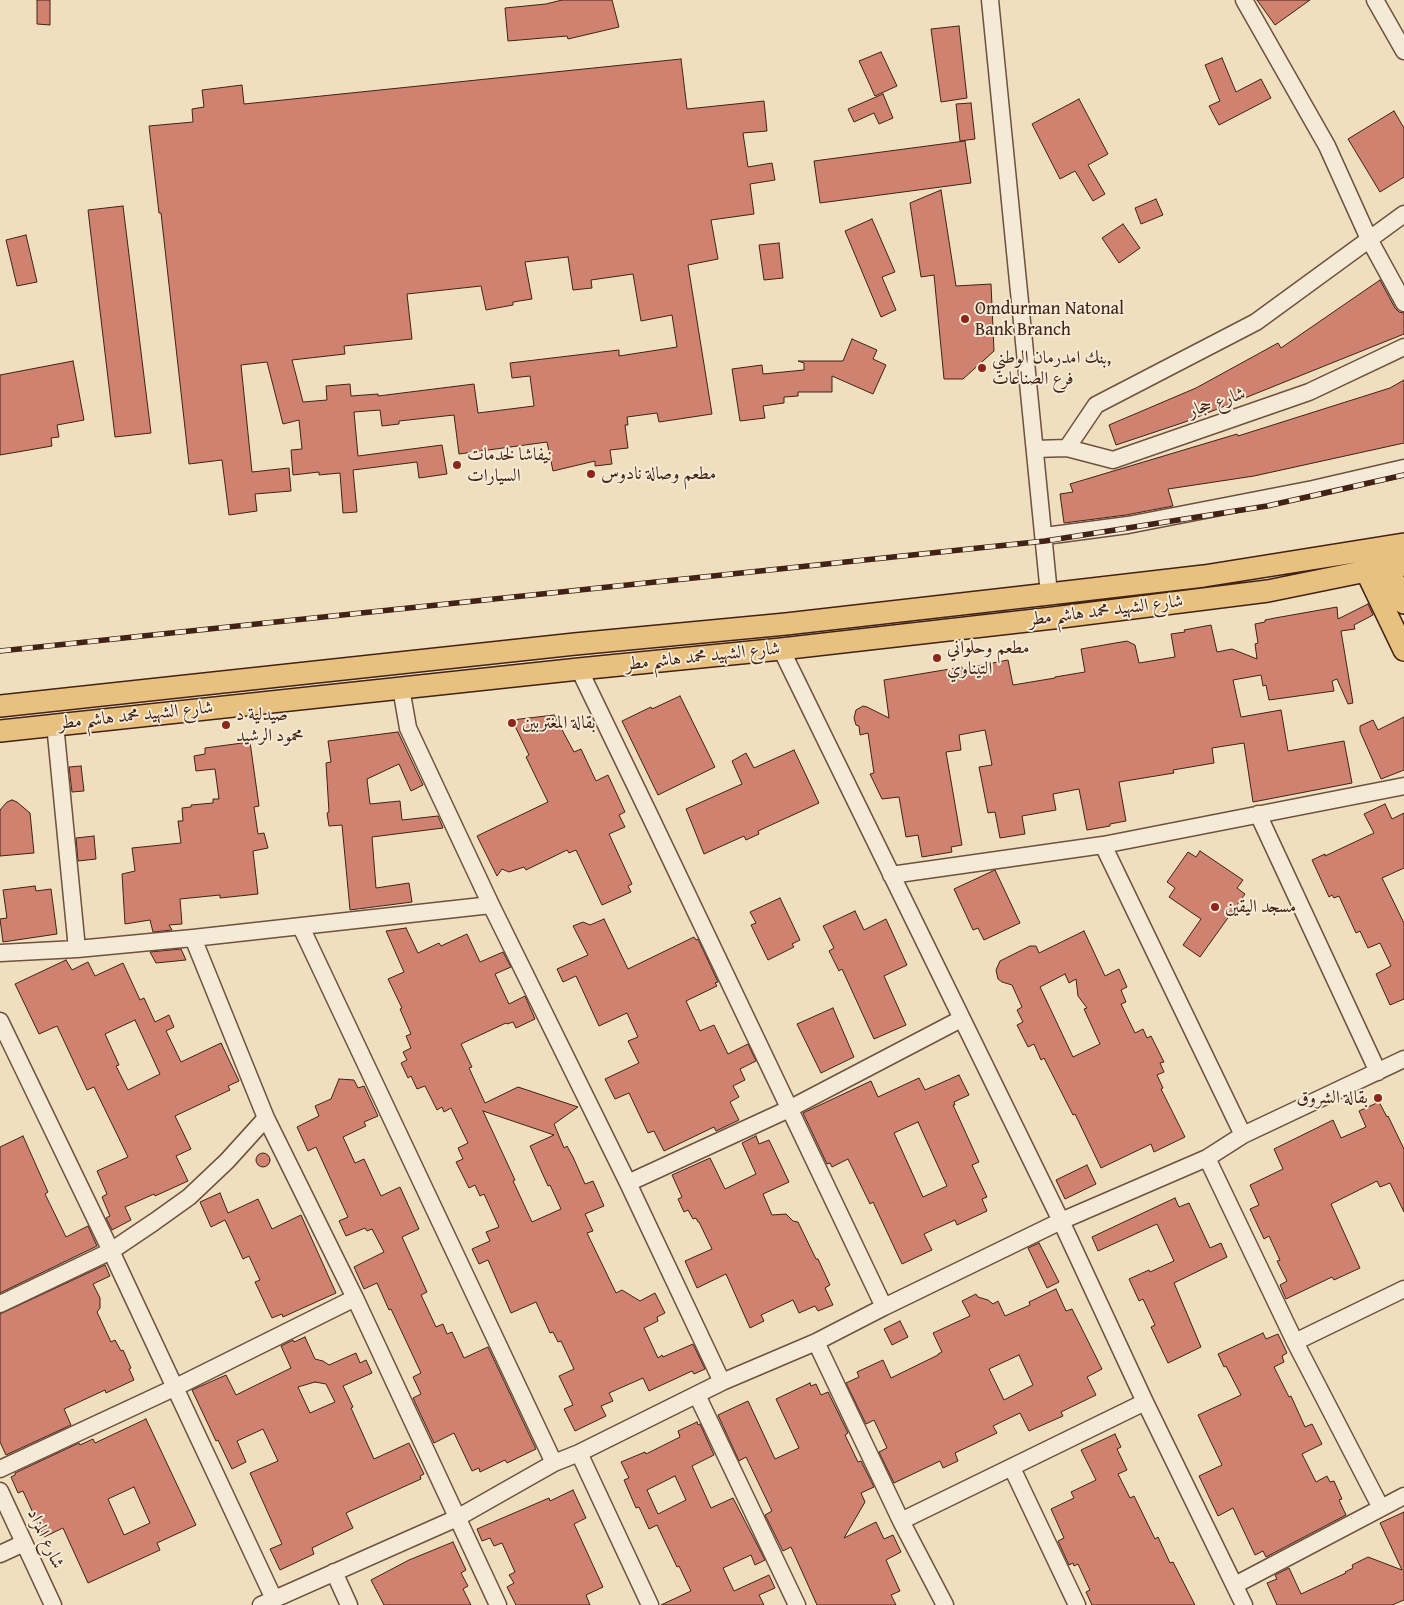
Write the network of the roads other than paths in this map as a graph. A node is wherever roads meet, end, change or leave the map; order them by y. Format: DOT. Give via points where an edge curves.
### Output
graph roads {
  1 [pos="990,0"];
  2 [pos="1244,0"];
  3 [pos="1375,0"];
  4 [pos="1404,51"];
  5 [pos="1404,214"];
  6 [pos="1369,238"];
  7 [pos="1404,303"];
  8 [pos="1404,347"];
  9 [pos="1068,448"];
  10 [pos="1035,449"];
  11 [pos="1404,468"];
  12 [pos="1045,536"];
  13 [pos="1395,556"];
  14 [pos="1365,561"];
  15 [pos="1049,594"];
  16 [pos="1404,603"];
  17 [pos="780,650"];
  18 [pos="1404,650"];
  19 [pos="578,669"];
  20 [pos="402,688"];
  21 [pos="0,706"];
  22 [pos="55,724"];
  23 [pos="0,731"];
  24 [pos="1404,786"];
  25 [pos="1258,814"];
  26 [pos="1103,845"];
  27 [pos="891,875"];
  28 [pos="491,904"];
  29 [pos="301,927"];
  30 [pos="192,938"];
  31 [pos="77,949"];
  32 [pos="0,953"];
  33 [pos="961,1019"];
  34 [pos="0,1021"];
  35 [pos="1404,1059"];
  36 [pos="1378,1072"];
  37 [pos="789,1109"];
  38 [pos="266,1118"];
  39 [pos="1243,1135"];
  40 [pos="1206,1158"];
  41 [pos="628,1183"];
  42 [pos="1061,1221"];
  43 [pos="111,1251"];
  44 [pos="1404,1290"];
  45 [pos="355,1298"];
  46 [pos="0,1304"];
  47 [pos="884,1307"];
  48 [pos="816,1342"];
  49 [pos="1295,1342"];
  50 [pos="722,1382"];
  51 [pos="174,1388"];
  52 [pos="697,1395"];
  53 [pos="1145,1402"];
  54 [pos="579,1453"];
  55 [pos="554,1463"];
  56 [pos="1012,1468"];
  57 [pos="0,1469"];
  58 [pos="0,1491"];
  59 [pos="1404,1496"];
  60 [pos="1381,1508"];
  61 [pos="457,1518"];
  62 [pos="902,1521"];
  63 [pos="24,1543"];
  64 [pos="0,1554"];
  65 [pos="334,1572"];
  66 [pos="1235,1585"];
  67 [pos="268,1602"];
  68 [pos="53,1605"];
  69 [pos="350,1605"];
  70 [pos="498,1605"];
  71 [pos="650,1605"];
  72 [pos="797,1605"];
  73 [pos="945,1605"];
  74 [pos="1077,1605"];
  75 [pos="1244,1605"];
  1 -- 10 [label="street"];
  2 -- 6 [label="street" via="1327,146"];
  3 -- 4 [label="street"];
  5 -- 6 [label="street"];
  6 -- 7 [label="street"];
  6 -- 9 [label="street" via="1256,322 1096,404"];
  8 -- 9 [label="street, شارع حجار" via="1309,392 1113,460"];
  9 -- 10 [label="street, شارع حجار"];
  10 -- 12 [label="street"];
  11 -- 12 [label="street" via="1128,525"];
  12 -- 15 [label="street"];
  13 -- 14 [label="main road, شارع الشهيد محمد هاشم مطر"];
  13 -- 16 [label="main road"];
  14 -- 15 [label="main road, شارع الشهيد محمد هاشم مطر"];
  14 -- 17 [label="main road, شارع الشهيد محمد هاشم مطر" via="1268,591"];
  14 -- 18 [label="main road"];
  15 -- 21 [label="main road, شارع الشهيد محمد هاشم مطر"];
  17 -- 19 [label="main road, شارع الشهيد محمد هاشم مطر"];
  17 -- 27 [label="street"];
  19 -- 20 [label="main road, شارع الشهيد محمد هاشم مطر"];
  19 -- 37 [label="street"];
  20 -- 22 [label="main road, شارع الشهيد محمد هاشم مطر"];
  20 -- 28 [label="street" via="408,728"];
  22 -- 23 [label="main road, شارع الشهيد محمد هاشم مطر"];
  22 -- 31 [label="street"];
  24 -- 25 [label="street"];
  25 -- 26 [label="street"];
  25 -- 36 [label="street"];
  26 -- 27 [label="street"];
  26 -- 39 [label="street"];
  27 -- 33 [label="street"];
  28 -- 29 [label="street"];
  28 -- 41 [label="street"];
  29 -- 30 [label="street"];
  29 -- 55 [label="street"];
  30 -- 31 [label="street"];
  30 -- 38 [label="street"];
  31 -- 32 [label="street"];
  33 -- 37 [label="street"];
  33 -- 42 [label="street"];
  34 -- 43 [label="street"];
  35 -- 36 [label="street"];
  36 -- 39 [label="street"];
  37 -- 41 [label="street"];
  37 -- 47 [label="street"];
  38 -- 43 [label="street" via="227,1162 189,1197"];
  38 -- 45 [label="street"];
  39 -- 40 [label="street"];
  40 -- 42 [label="street"];
  40 -- 49 [label="street"];
  41 -- 50 [label="street"];
  42 -- 47 [label="street"];
  42 -- 53 [label="street"];
  43 -- 46 [label="street"];
  43 -- 51 [label="street"];
  44 -- 49 [label="street"];
  45 -- 51 [label="street"];
  45 -- 61 [label="street"];
  47 -- 48 [label="street"];
  48 -- 50 [label="street"];
  48 -- 62 [label="street"];
  49 -- 60 [label="street"];
  50 -- 52 [label="street"];
  51 -- 57 [label="street"];
  51 -- 67 [label="street"];
  52 -- 54 [label="street"];
  52 -- 72 [label="street"];
  53 -- 56 [label="street"];
  53 -- 66 [label="street"];
  54 -- 55 [label="street"];
  54 -- 71 [label="street"];
  55 -- 61 [label="street"];
  56 -- 62 [label="street"];
  56 -- 74 [label="street"];
  58 -- 63 [label="street, شارع المزاد"];
  59 -- 60 [label="street"];
  60 -- 66 [label="street"];
  61 -- 65 [label="street"];
  61 -- 70 [label="street"];
  62 -- 73 [label="street"];
  63 -- 64 [label="street"];
  63 -- 68 [label="street, شارع المزاد"];
  65 -- 67 [label="street"];
  65 -- 69 [label="street"];
  66 -- 75 [label="street"];
}
